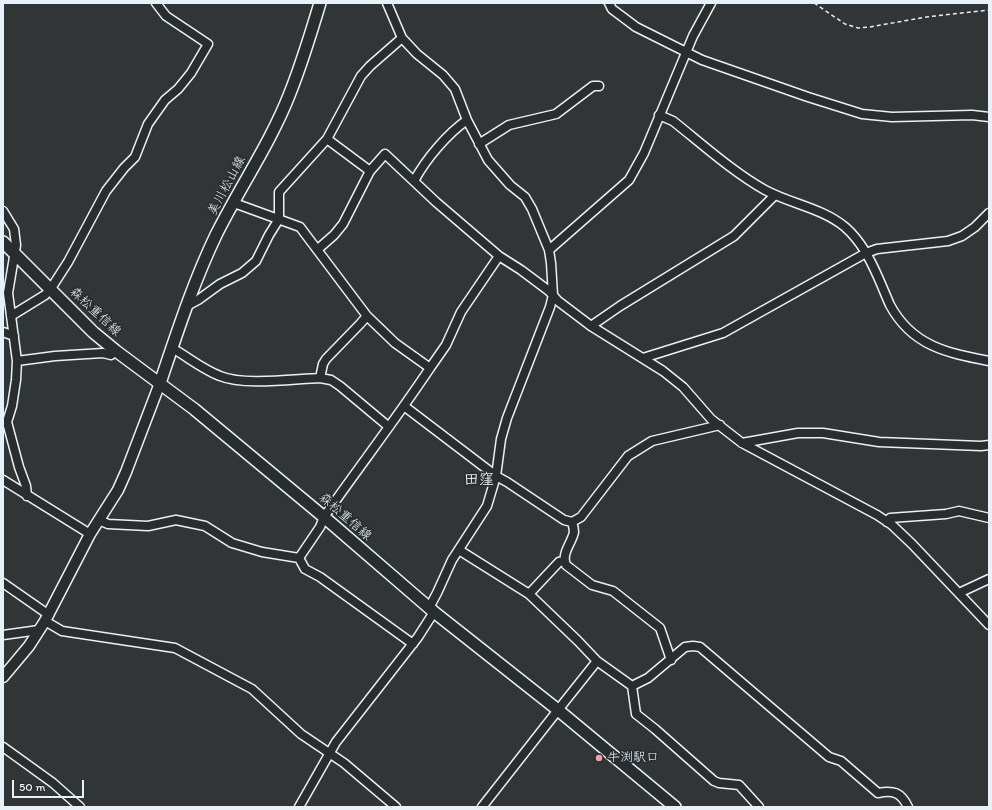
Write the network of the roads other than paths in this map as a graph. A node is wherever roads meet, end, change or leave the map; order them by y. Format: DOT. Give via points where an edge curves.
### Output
graph roads {
  1 [pos="156,3"];
  2 [pos="320,3"];
  3 [pos="387,3"];
  4 [pos="609,3"];
  5 [pos="711,3"];
  6 [pos="402,38"];
  7 [pos="686,52"];
  8 [pos="599,86"];
  9 [pos="659,115"];
  10 [pos="989,117"];
  11 [pos="467,120"];
  12 [pos="327,139"];
  13 [pos="479,144"];
  14 [pos="370,171"];
  15 [pos="414,181"];
  16 [pos="775,195"];
  17 [pos="234,203"];
  18 [pos="3,211"];
  19 [pos="989,213"];
  20 [pos="279,219"];
  21 [pos="3,242"];
  22 [pos="318,249"];
  23 [pos="549,250"];
  24 [pos="866,253"];
  25 [pos="15,255"];
  26 [pos="499,256"];
  27 [pos="50,290"];
  28 [pos="553,295"];
  29 [pos="185,307"];
  30 [pos="11,316"];
  31 [pos="367,316"];
  32 [pos="591,326"];
  33 [pos="3,332"];
  34 [pos="14,336"];
  35 [pos="172,348"];
  36 [pos="116,351"];
  37 [pos="643,358"];
  38 [pos="18,361"];
  39 [pos="989,361"];
  40 [pos="430,368"];
  41 [pos="320,378"];
  42 [pos="160,383"];
  43 [pos="404,406"];
  44 [pos="720,425"];
  45 [pos="389,427"];
  46 [pos="742,443"];
  47 [pos="989,445"];
  48 [pos="496,476"];
  49 [pos="3,480"];
  50 [pos="27,496"];
  51 [pos="324,517"];
  52 [pos="989,518"];
  53 [pos="99,520"];
  54 [pos="572,522"];
  55 [pos="887,522"];
  56 [pos="90,534"];
  57 [pos="459,550"];
  58 [pos="299,558"];
  59 [pos="564,561"];
  60 [pos="989,579"];
  61 [pos="3,583"];
  62 [pos="959,593"];
  63 [pos="529,594"];
  64 [pos="431,610"];
  65 [pos="47,618"];
  66 [pos="989,625"];
  67 [pos="39,630"];
  68 [pos="3,635"];
  69 [pos="413,644"];
  70 [pos="671,660"];
  71 [pos="597,661"];
  72 [pos="3,677"];
  73 [pos="632,686"];
  74 [pos="558,710"];
  75 [pos="3,747"];
  76 [pos="329,753"];
  77 [pos="80,807"];
  78 [pos="299,807"];
  79 [pos="396,807"];
  80 [pos="482,807"];
  81 [pos="675,807"];
  82 [pos="759,807"];
  83 [pos="908,807"];
  1 -- 27 [label="street" via="166,16 208,44 191,73 165,100 148,124 135,157 106,191"];
  2 -- 17 [label="main road, 美川松山線" via="290,93"];
  3 -- 6 [label="street"];
  4 -- 7 [label="street" via="612,9 636,27"];
  5 -- 7 [label="street"];
  6 -- 11 [label="street" via="450,82"];
  6 -- 12 [label="street" via="361,76"];
  7 -- 9 [label="street"];
  7 -- 10 [label="street" via="702,60 862,114 892,117"];
  8 -- 13 [label="street" via="593,86 556,114 509,125"];
  9 -- 16 [label="street" via="673,121 754,184"];
  9 -- 23 [label="street" via="644,153 629,180"];
  11 -- 13 [label="street"];
  11 -- 15 [label="street" via="458,126 422,166"];
  12 -- 14 [label="street"];
  12 -- 20 [label="street" via="279,192"];
  13 -- 23 [label="street" via="498,172 525,197"];
  14 -- 15 [label="street" via="385,154"];
  14 -- 22 [label="street" via="343,224"];
  15 -- 26 [label="street"];
  16 -- 24 [label="street" via="831,218 856,238"];
  16 -- 32 [label="street" via="734,236"];
  17 -- 20 [label="street"];
  17 -- 29 [label="main road, 美川松山線" via="216,235"];
  18 -- 25 [label="street" via="14,229"];
  19 -- 24 [label="street" via="962,236 948,241 877,249"];
  20 -- 22 [label="street" via="300,227"];
  20 -- 29 [label="street" via="256,260 242,273"];
  21 -- 25 [label="main road, 森松重信線"];
  22 -- 31 [label="street"];
  23 -- 28 [label="street"];
  24 -- 37 [label="street" via="723,333"];
  24 -- 39 [label="street" via="891,306 902,323 935,348 955,355"];
  25 -- 27 [label="main road, 森松重信線"];
  25 -- 30 [label="street" via="8,293"];
  26 -- 28 [label="street"];
  26 -- 40 [label="street" via="460,312 446,344"];
  27 -- 30 [label="street" via="45,296"];
  27 -- 36 [label="main road, 森松重信線"];
  28 -- 32 [label="street"];
  28 -- 48 [label="street" via="500,439"];
  29 -- 35 [label="main road, 美川松山線"];
  30 -- 34 [label="street"];
  31 -- 40 [label="street" via="395,343"];
  31 -- 41 [label="street" via="326,358"];
  32 -- 37 [label="street"];
  33 -- 34 [label="street"];
  34 -- 38 [label="street"];
  35 -- 41 [label="street" via="198,365 228,378 243,381"];
  35 -- 42 [label="main road, 美川松山線"];
  36 -- 38 [label="street" via="111,355 103,353 55,356"];
  36 -- 42 [label="main road, 森松重信線"];
  37 -- 44 [label="street" via="683,387"];
  38 -- 50 [label="street" via="12,406 7,422"];
  40 -- 43 [label="street"];
  41 -- 45 [label="street" via="331,380 340,386"];
  42 -- 51 [label="main road, 森松重信線"];
  42 -- 53 [label="street" via="118,490"];
  43 -- 45 [label="street"];
  43 -- 48 [label="street"];
  44 -- 46 [label="street"];
  44 -- 54 [label="street" via="652,441 628,456 581,516"];
  45 -- 51 [label="street"];
  46 -- 47 [label="street" via="798,433 824,433 879,442"];
  46 -- 55 [label="street"];
  48 -- 54 [label="street" via="564,520"];
  48 -- 57 [label="street" via="487,506"];
  49 -- 50 [label="street"];
  50 -- 56 [label="street"];
  51 -- 58 [label="street"];
  51 -- 64 [label="main road, 森松重信線"];
  52 -- 55 [label="street" via="959,511 890,518"];
  53 -- 56 [label="street"];
  53 -- 58 [label="street" via="108,524 148,526 176,520 205,526 232,542 262,552"];
  54 -- 59 [label="street" via="574,531"];
  55 -- 62 [label="street"];
  56 -- 65 [label="street"];
  57 -- 63 [label="street"];
  57 -- 64 [label="street" via="452,560"];
  58 -- 69 [label="street" via="306,569"];
  59 -- 63 [label="street" via="559,562"];
  59 -- 70 [label="street" via="571,570 592,585 613,591 660,628"];
  60 -- 62 [label="street"];
  61 -- 65 [label="street"];
  62 -- 66 [label="street"];
  63 -- 71 [label="street"];
  64 -- 69 [label="street"];
  64 -- 74 [label="main road, 森松重信線"];
  65 -- 67 [label="street"];
  65 -- 76 [label="street" via="62,630 175,648 252,689 301,734"];
  67 -- 68 [label="street"];
  67 -- 72 [label="street"];
  69 -- 76 [label="street"];
  70 -- 73 [label="street" via="648,678"];
  70 -- 83 [label="street" via="685,648 700,647 829,757 841,761 878,793 890,791 898,794 904,798"];
  71 -- 73 [label="street"];
  71 -- 74 [label="street"];
  73 -- 82 [label="street" via="636,714 707,777 719,783 739,786"];
  74 -- 80 [label="street"];
  74 -- 81 [label="main road, 森松重信線"];
  75 -- 77 [label="street" via="53,783"];
  76 -- 78 [label="street"];
  76 -- 79 [label="street"];
}
